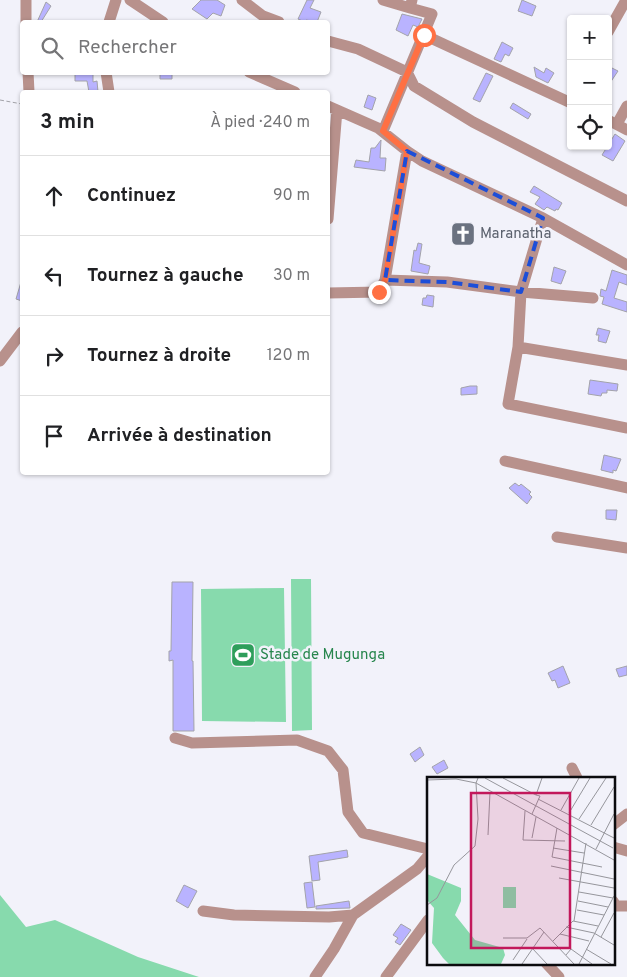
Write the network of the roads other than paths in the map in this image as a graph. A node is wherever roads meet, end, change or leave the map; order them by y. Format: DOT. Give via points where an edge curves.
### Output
graph roads {
  1 [pos="26,0"];
  2 [pos="116,0"];
  3 [pos="130,0"];
  4 [pos="242,0"];
  5 [pos="383,0"];
  6 [pos="626,0"];
  7 [pos="411,4"];
  8 [pos="26,20"];
  9 [pos="110,20"];
  10 [pos="160,20"];
  11 [pos="274,20"];
  12 [pos="612,25"];
  13 [pos="424,35"];
  14 [pos="330,42"];
  15 [pos="407,72"];
  16 [pos="28,75"];
  17 [pos="106,75"];
  18 [pos="256,75"];
  19 [pos="29,90"];
  20 [pos="109,90"];
  21 [pos="290,90"];
  22 [pos="567,101"];
  23 [pos="627,106"];
  24 [pos="332,108"];
  25 [pos="612,122"];
  26 [pos="627,130"];
  27 [pos="383,131"];
  28 [pos="407,151"];
  29 [pos="330,164"];
  30 [pos="627,201"];
  31 [pos="543,218"];
  32 [pos="627,265"];
  33 [pos="385,280"];
  34 [pos="521,292"];
  35 [pos="330,293"];
  36 [pos="593,298"];
  37 [pos="20,335"];
  38 [pos="518,347"];
  39 [pos="0,361"];
  40 [pos="627,365"];
  41 [pos="627,428"];
  42 [pos="505,461"];
  43 [pos="627,488"];
  44 [pos="557,537"];
  45 [pos="627,548"];
  46 [pos="175,738"];
  47 [pos="627,814"];
  48 [pos="614,824"];
  49 [pos="614,847"];
  50 [pos="427,849"];
  51 [pos="627,851"];
  52 [pos="427,857"];
  53 [pos="614,903"];
  54 [pos="627,906"];
  55 [pos="203,912"];
  56 [pos="353,915"];
  57 [pos="427,921"];
  58 [pos="547,964"];
  59 [pos="315,977"];
  60 [pos="386,977"];
  61 [pos="559,977"];
  1 -- 8 [label="street"];
  2 -- 9 [label="street"];
  3 -- 10 [label="street"];
  4 -- 11 [label="street"];
  5 -- 7 [label="street"];
  6 -- 12 [label="street"];
  7 -- 13 [label="street" via="432,14"];
  13 -- 15 [label="street"];
  13 -- 22 [label="street"];
  14 -- 15 [label="street" via="358,49"];
  15 -- 27 [label="street"];
  15 -- 30 [label="street" via="414,86 473,122"];
  16 -- 19 [label="street"];
  17 -- 20 [label="street"];
  18 -- 21 [label="street"];
  23 -- 25 [label="street"];
  24 -- 27 [label="street"];
  24 -- 29 [label="street"];
  25 -- 26 [label="street"];
  27 -- 28 [label="street"];
  28 -- 31 [label="street"];
  28 -- 33 [label="street"];
  31 -- 32 [label="street"];
  31 -- 34 [label="street"];
  33 -- 34 [label="street" via="447,282"];
  33 -- 35 [label="street" via="379,292"];
  34 -- 36 [label="street"];
  34 -- 38 [label="street"];
  37 -- 39 [label="street"];
  38 -- 40 [label="street"];
  38 -- 41 [label="street" via="508,404"];
  42 -- 43 [label="street"];
  44 -- 45 [label="street"];
  46 -- 50 [label="street" via="192,744 297,740 328,751 343,770 348,812 363,833"];
  47 -- 48 [label="street"];
  49 -- 51 [label="street"];
  52 -- 56 [label="street" via="417,869"];
  53 -- 54 [label="street" via="616,906"];
  55 -- 56 [label="street"];
  56 -- 59 [label="street"];
  57 -- 60 [label="street"];
  58 -- 61 [label="street"];
}
